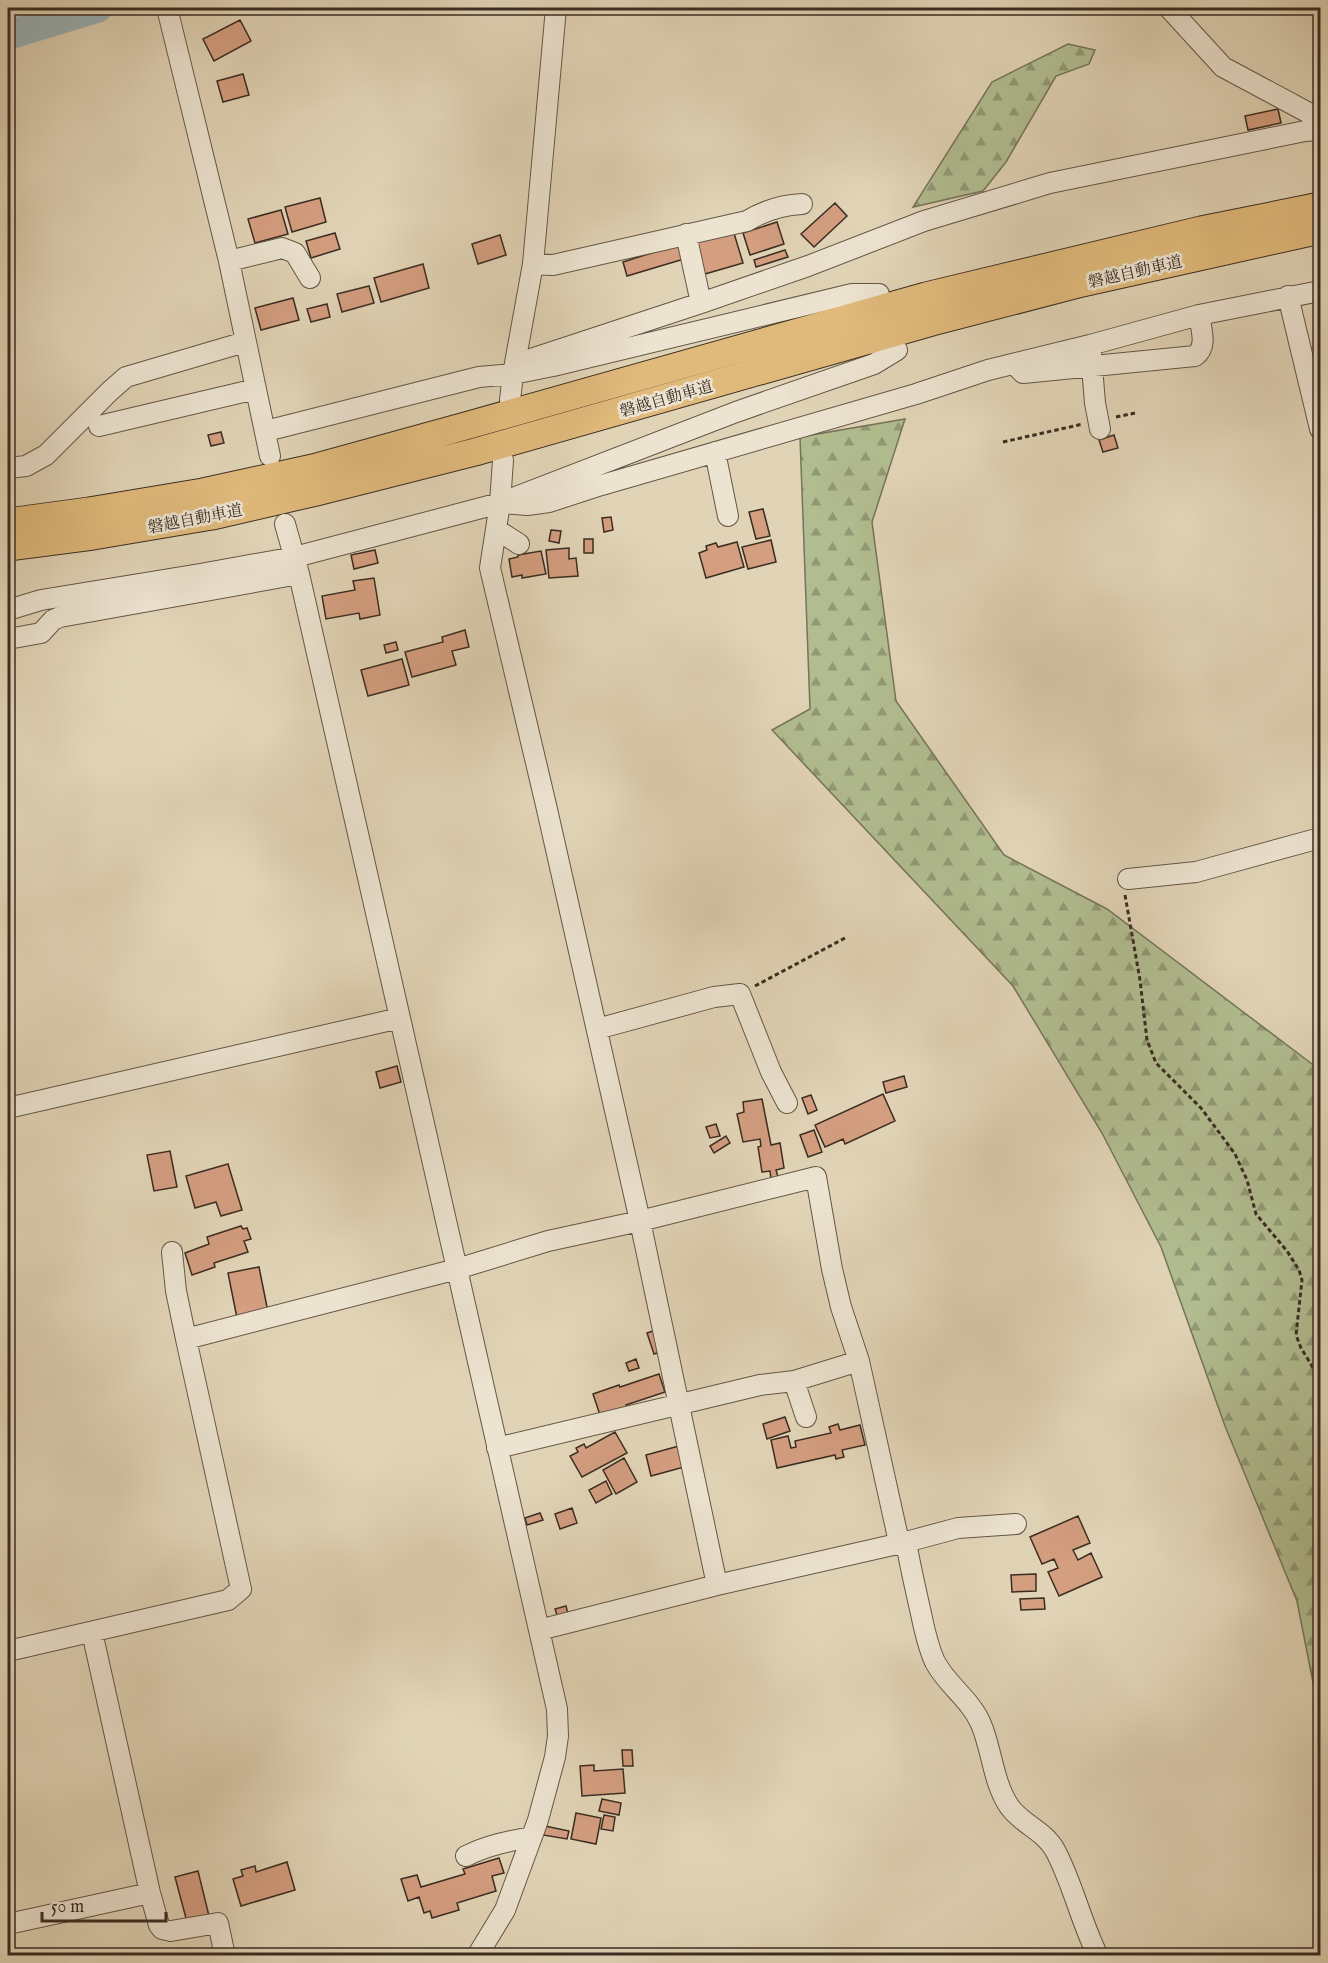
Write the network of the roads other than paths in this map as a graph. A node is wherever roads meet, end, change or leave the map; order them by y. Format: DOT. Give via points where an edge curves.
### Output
graph roads {
  1 [pos="167,8"];
  2 [pos="556,8"];
  3 [pos="1168,8"];
  4 [pos="1320,119"];
  5 [pos="1320,130"];
  6 [pos="802,204"];
  7 [pos="1320,206"];
  8 [pos="1320,231"];
  9 [pos="686,234"];
  10 [pos="229,261"];
  11 [pos="533,264"];
  12 [pos="310,278"];
  13 [pos="1320,291"];
  14 [pos="879,294"];
  15 [pos="1288,296"];
  16 [pos="701,303"];
  17 [pos="1199,315"];
  18 [pos="245,342"];
  19 [pos="1090,345"];
  20 [pos="897,350"];
  21 [pos="1013,364"];
  22 [pos="1092,366"];
  23 [pos="513,374"];
  24 [pos="256,389"];
  25 [pos="510,400"];
  26 [pos="1099,425"];
  27 [pos="99,426"];
  28 [pos="1320,429"];
  29 [pos="266,431"];
  30 [pos="715,452"];
  31 [pos="270,456"];
  32 [pos="503,460"];
  33 [pos="8,468"];
  34 [pos="500,503"];
  35 [pos="728,516"];
  36 [pos="8,522"];
  37 [pos="285,524"];
  38 [pos="496,529"];
  39 [pos="519,544"];
  40 [pos="8,547"];
  41 [pos="297,566"];
  42 [pos="8,610"];
  43 [pos="8,639"];
  44 [pos="1320,838"];
  45 [pos="1128,879"];
  46 [pos="400,1018"];
  47 [pos="597,1029"];
  48 [pos="788,1103"];
  49 [pos="8,1108"];
  50 [pos="640,1221"];
  51 [pos="172,1252"];
  52 [pos="457,1269"];
  53 [pos="186,1339"];
  54 [pos="859,1361"];
  55 [pos="794,1381"];
  56 [pos="680,1404"];
  57 [pos="806,1417"];
  58 [pos="497,1448"];
  59 [pos="1016,1524"];
  60 [pos="906,1542"];
  61 [pos="717,1585"];
  62 [pos="539,1630"];
  63 [pos="92,1632"];
  64 [pos="8,1651"];
  65 [pos="532,1837"];
  66 [pos="466,1856"];
  67 [pos="150,1893"];
  68 [pos="8,1924"];
  69 [pos="225,1956"];
  70 [pos="477,1956"];
  71 [pos="1098,1956"];
  1 -- 10 [label="street"];
  2 -- 11 [label="street"];
  3 -- 4 [label="street" via="1223,67"];
  5 -- 16 [label="street" via="1050,183 924,221"];
  6 -- 9 [label="street" via="785,205 747,221"];
  7 -- 36 [label="highway, 磐越自動車道" via="1201,230 926,296 313,468 203,492"];
  8 -- 40 [label="highway, 磐越自動車道" via="1082,283 475,452 316,492 212,516"];
  9 -- 11 [label="street" via="553,265"];
  9 -- 16 [label="street"];
  10 -- 12 [label="street" via="282,248 295,253"];
  10 -- 18 [label="street"];
  11 -- 23 [label="street"];
  13 -- 15 [label="street"];
  14 -- 23 [label="street" via="852,294"];
  15 -- 17 [label="street"];
  15 -- 28 [label="street"];
  16 -- 23 [label="street" via="531,358"];
  17 -- 19 [label="street"];
  17 -- 22 [label="street" via="1203,346 1195,356"];
  18 -- 24 [label="street"];
  18 -- 33 [label="street" via="126,377 46,455 27,466"];
  19 -- 21 [label="street"];
  19 -- 22 [label="street"];
  20 -- 34 [label="street" via="874,364 736,412"];
  21 -- 22 [label="street" via="1023,373"];
  21 -- 30 [label="street"];
  22 -- 26 [label="street"];
  23 -- 25 [label="street"];
  23 -- 29 [label="street" via="479,377"];
  24 -- 27 [label="street"];
  24 -- 29 [label="street"];
  29 -- 31 [label="street"];
  30 -- 34 [label="street" via="549,502"];
  30 -- 35 [label="street"];
  32 -- 34 [label="street"];
  34 -- 38 [label="street"];
  34 -- 41 [label="street"];
  37 -- 41 [label="street"];
  38 -- 39 [label="street"];
  38 -- 47 [label="street" via="490,568"];
  41 -- 42 [label="street" via="200,574 40,600"];
  41 -- 43 [label="street" via="60,617 41,633"];
  41 -- 46 [label="street"];
  44 -- 45 [label="street" via="1196,872"];
  46 -- 49 [label="street"];
  46 -- 52 [label="street"];
  47 -- 48 [label="street" via="714,997 740,994 771,1072"];
  47 -- 50 [label="street"];
  50 -- 52 [label="street" via="548,1241"];
  50 -- 54 [label="street" via="816,1177 832,1269"];
  50 -- 56 [label="street"];
  51 -- 53 [label="street"];
  52 -- 53 [label="street"];
  52 -- 58 [label="street"];
  53 -- 63 [label="street" via="241,1589 228,1600"];
  54 -- 55 [label="street"];
  54 -- 60 [label="street" via="897,1533"];
  55 -- 56 [label="street"];
  55 -- 57 [label="street"];
  56 -- 58 [label="street"];
  56 -- 61 [label="street"];
  58 -- 62 [label="street"];
  59 -- 60 [label="street" via="958,1528"];
  60 -- 61 [label="street"];
  60 -- 71 [label="street" via="927,1643 950,1684 980,1722 1008,1804 1054,1848"];
  61 -- 62 [label="street"];
  62 -- 65 [label="street" via="557,1709 558,1736"];
  63 -- 64 [label="street"];
  63 -- 67 [label="street"];
  65 -- 66 [label="street" via="484,1847"];
  65 -- 70 [label="street" via="505,1910"];
  67 -- 68 [label="street"];
  67 -- 69 [label="street" via="159,1925 165,1931 218,1923"];
}
